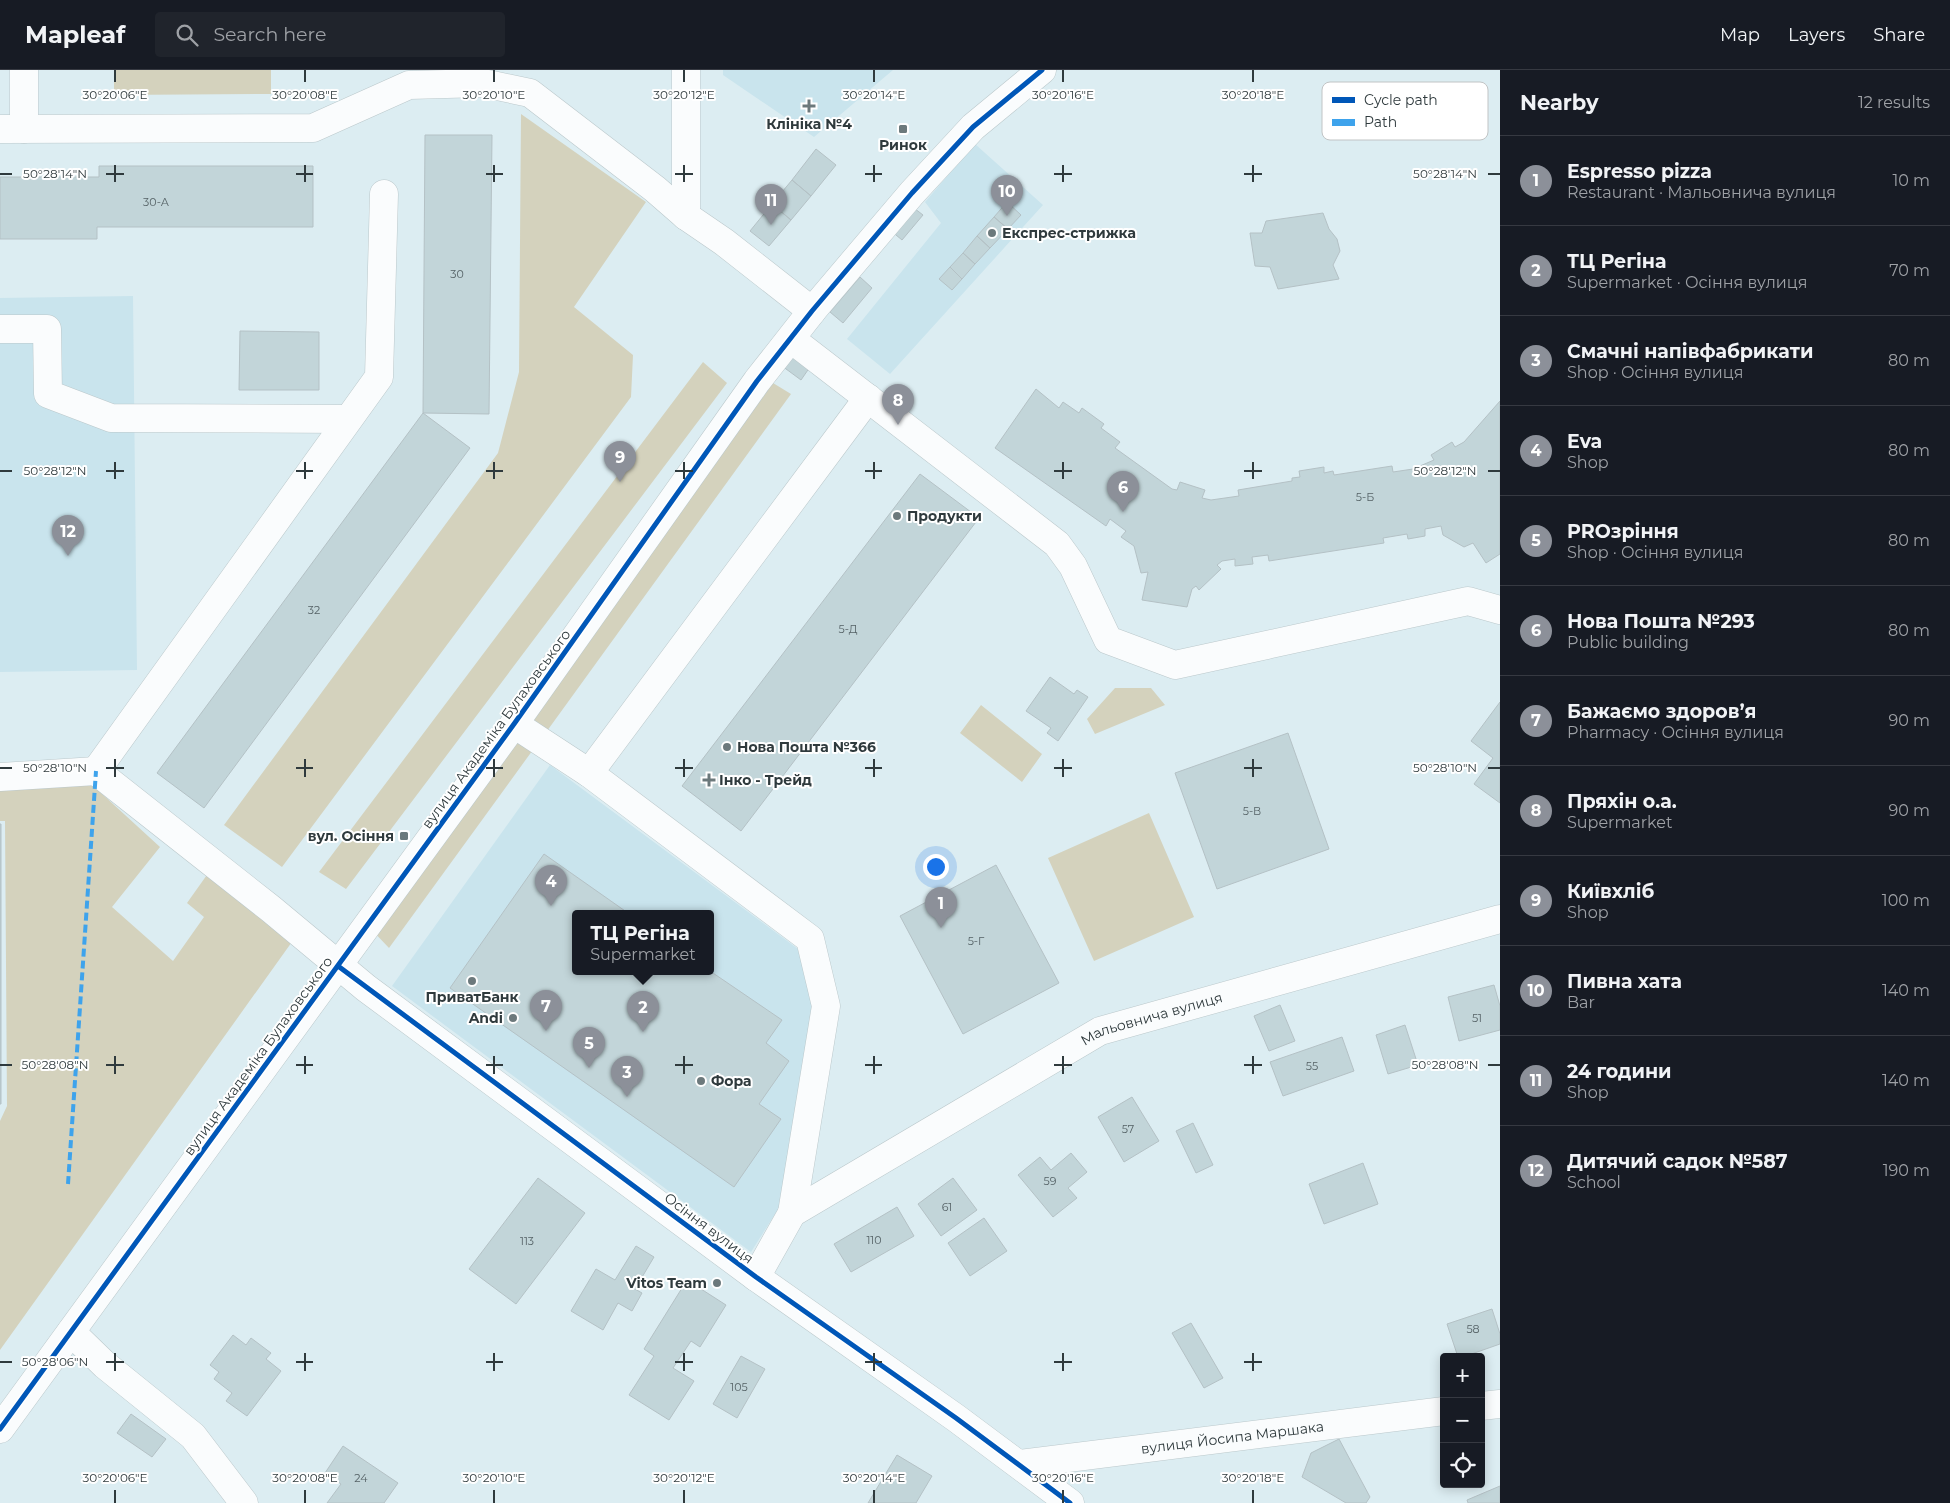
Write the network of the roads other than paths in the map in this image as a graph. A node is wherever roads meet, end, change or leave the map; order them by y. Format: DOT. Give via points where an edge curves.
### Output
graph roads {
  1 [pos="24,70"];
  2 [pos="686,70"];
  3 [pos="1042,70"];
  4 [pos="12,129"];
  5 [pos="384,194"];
  6 [pos="686,216"];
  7 [pos="812,311"];
  8 [pos="0,329"];
  9 [pos="791,339"];
  10 [pos="868,398"];
  11 [pos="348,419"];
  12 [pos="1500,610"];
  13 [pos="514,724"];
  14 [pos="96,771"];
  15 [pos="590,773"];
  16 [pos="0,777"];
  17 [pos="1500,919"];
  18 [pos="338,966"];
  19 [pos="792,1213"];
  20 [pos="756,1277"];
  21 [pos="71,1332"];
  22 [pos="1500,1404"];
  23 [pos="1485,1406"];
  24 [pos="1440,1412"];
  25 [pos="0,1429"];
  26 [pos="1020,1464"];
  27 [pos="244,1503"];
  28 [pos="1070,1503"];
  1 -- 4 [label="street"];
  2 -- 6 [label="street"];
  3 -- 7 [label="street, вулиця Академіка Булаховського" via="974,127 912,193"];
  4 -- 6 [label="street" via="313,128 409,85 483,84 530,92"];
  5 -- 11 [label="street" via="379,377"];
  6 -- 7 [label="street"];
  7 -- 9 [label="street, вулиця Академіка Булаховського"];
  8 -- 11 [label="street" via="47,329 48,394 111,418"];
  9 -- 10 [label="street"];
  9 -- 13 [label="street, вулиця Академіка Булаховського" via="757,381"];
  10 -- 12 [label="street" via="1057,544 1073,566 1108,640 1175,665 1468,601"];
  10 -- 15 [label="street"];
  11 -- 14 [label="street"];
  13 -- 15 [label="street"];
  13 -- 18 [label="street, вулиця Академіка Булаховського"];
  14 -- 16 [label="street"];
  14 -- 18 [label="street, Осіння вулиця"];
  15 -- 19 [label="street" via="810,939 826,1006"];
  17 -- 19 [label="street, Мальовнича вулиця" via="1100,1031"];
  18 -- 20 [label="street, Осіння вулиця"];
  18 -- 21 [label="street, вулиця Академіка Булаховського"];
  19 -- 20 [label="street"];
  20 -- 26 [label="street, Осіння вулиця"];
  21 -- 25 [label="street, вулиця Академіка Булаховського"];
  21 -- 27 [label="street" via="105,1365 192,1436"];
  22 -- 23 [label="street"];
  24 -- 26 [label="street, вулиця Йосипа Маршака"];
  26 -- 28 [label="street, Осіння вулиця"];
}
